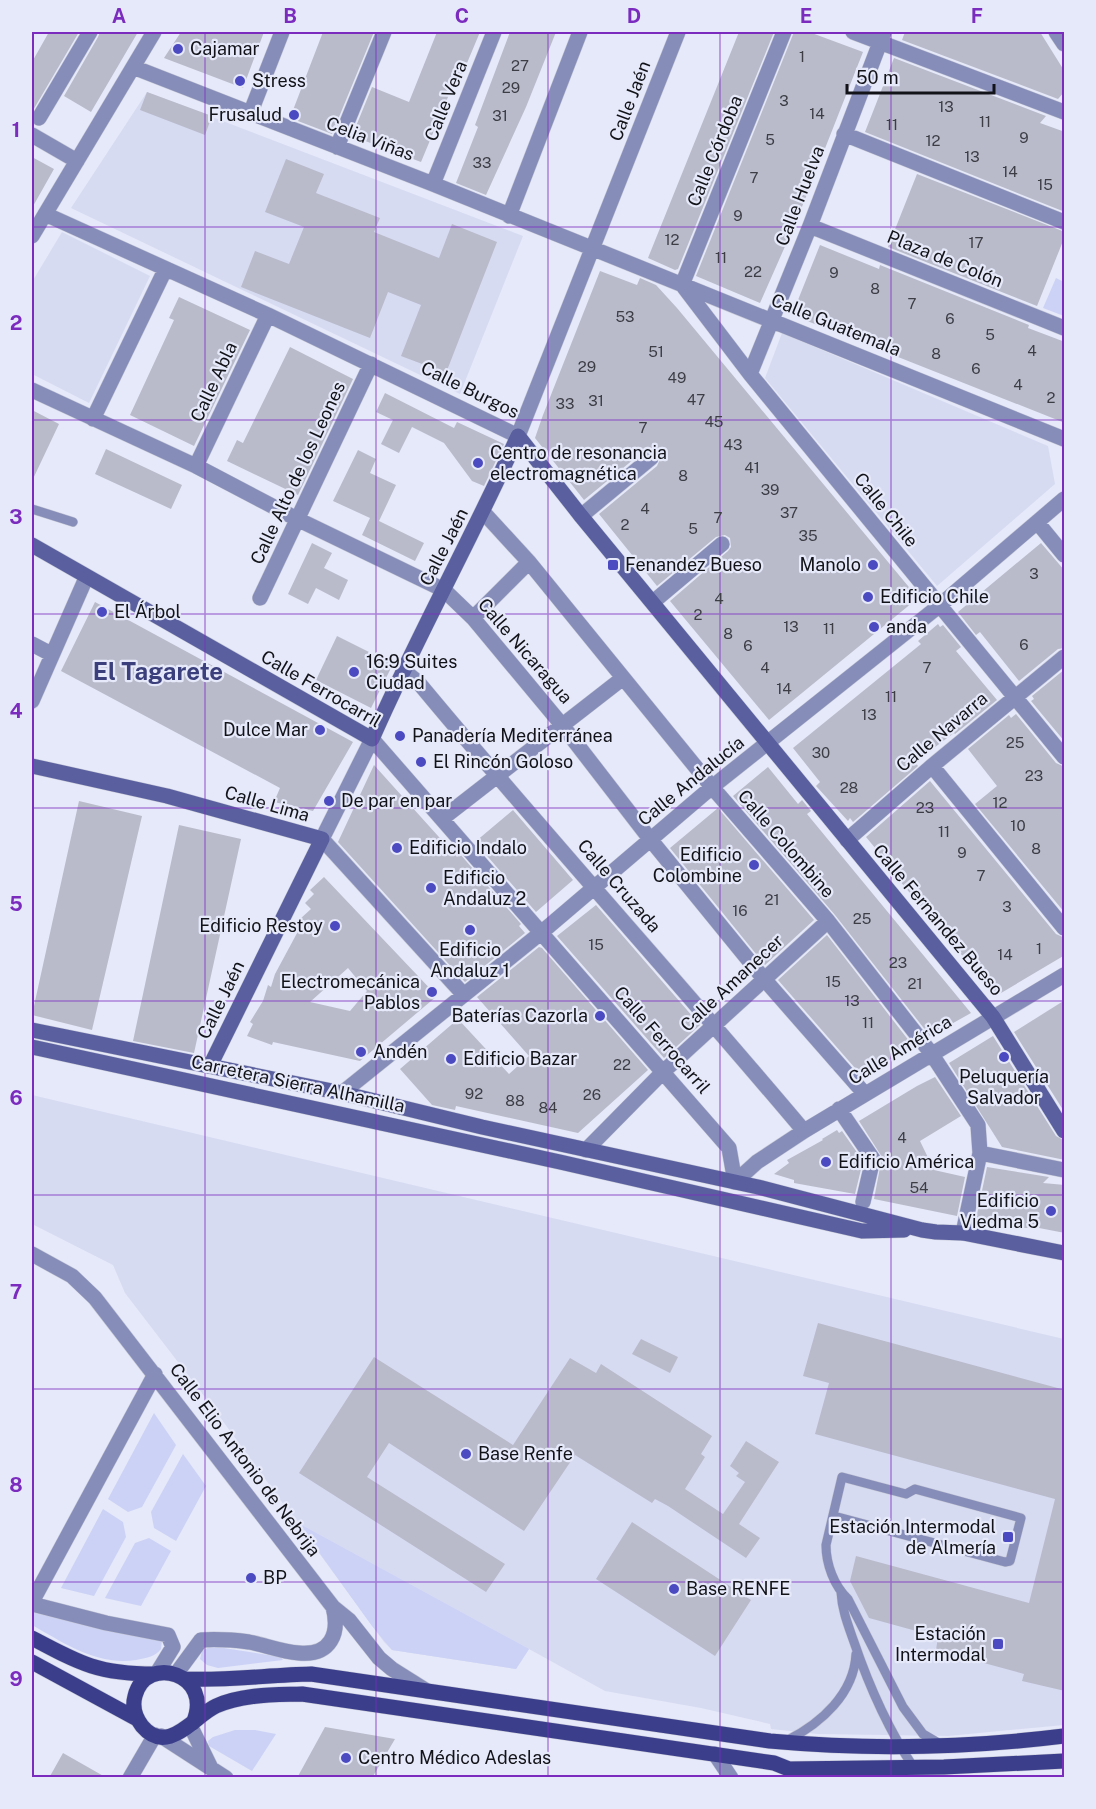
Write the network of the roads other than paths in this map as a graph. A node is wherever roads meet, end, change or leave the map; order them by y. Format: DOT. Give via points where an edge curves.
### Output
graph roads {
  1 [pos="90,32"];
  2 [pos="154,32"];
  3 [pos="282,32"];
  4 [pos="384,32"];
  5 [pos="494,32"];
  6 [pos="580,32"];
  7 [pos="678,32"];
  8 [pos="784,32"];
  9 [pos="853,32"];
  10 [pos="1056,32"];
  11 [pos="882,37"];
  12 [pos="1065,45"];
  13 [pos="133,67"];
  14 [pos="1065,112"];
  15 [pos="250,114"];
  16 [pos="39,118"];
  17 [pos="844,134"];
  18 [pos="32,135"];
  19 [pos="337,147"];
  20 [pos="77,161"];
  21 [pos="433,184"];
  22 [pos="45,214"];
  23 [pos="509,216"];
  24 [pos="1065,222"];
  25 [pos="810,226"];
  26 [pos="32,236"];
  27 [pos="592,250"];
  28 [pos="165,270"];
  29 [pos="682,285"];
  30 [pos="268,315"];
  31 [pos="772,320"];
  32 [pos="1065,328"];
  33 [pos="371,364"];
  34 [pos="750,374"];
  35 [pos="32,390"];
  36 [pos="93,419"];
  37 [pos="518,436"];
  38 [pos="1065,439"];
  39 [pos="651,458"];
  40 [pos="196,466"];
  41 [pos="1065,499"];
  42 [pos="32,509"];
  43 [pos="484,513"];
  44 [pos="581,516"];
  45 [pos="297,519"];
  46 [pos="73,522"];
  47 [pos="1037,522"];
  48 [pos="722,544"];
  49 [pos="32,545"];
  50 [pos="1065,555"];
  51 [pos="529,562"];
  52 [pos="86,578"];
  53 [pos="444,590"];
  54 [pos="260,598"];
  55 [pos="653,602"];
  56 [pos="939,606"];
  57 [pos="473,618"];
  58 [pos="32,644"];
  59 [pos="51,654"];
  60 [pos="1065,657"];
  61 [pos="402,670"];
  62 [pos="623,678"];
  63 [pos="1015,697"];
  64 [pos="32,701"];
  65 [pos="562,725"];
  66 [pos="372,739"];
  67 [pos="768,742"];
  68 [pos="1065,757"];
  69 [pos="932,765"];
  70 [pos="32,766"];
  71 [pos="496,777"];
  72 [pos="712,787"];
  73 [pos="443,818"];
  74 [pos="322,839"];
  75 [pos="651,839"];
  76 [pos="847,840"];
  77 [pos="595,887"];
  78 [pos="828,921"];
  79 [pos="1065,928"];
  80 [pos="542,932"];
  81 [pos="1065,975"];
  82 [pos="764,979"];
  83 [pos="464,995"];
  84 [pos="993,1017"];
  85 [pos="715,1025"];
  86 [pos="32,1030"];
  87 [pos="32,1047"];
  88 [pos="931,1053"];
  89 [pos="98,1061"];
  90 [pos="210,1066"];
  91 [pos="664,1071"];
  92 [pos="342,1093"];
  93 [pos="864,1093"];
  94 [pos="368,1099"];
  95 [pos="839,1109"];
  96 [pos="804,1131"];
  97 [pos="1065,1131"];
  98 [pos="490,1147"];
  99 [pos="586,1150"];
  100 [pos="981,1153"];
  101 [pos="1065,1170"];
  102 [pos="616,1176"];
  103 [pos="735,1182"];
  104 [pos="863,1202"];
  105 [pos="922,1230"];
  106 [pos="963,1233"];
  107 [pos="1065,1253"];
  108 [pos="32,1254"];
  109 [pos="155,1374"];
  110 [pos="834,1516"];
  111 [pos="841,1592"];
  112 [pos="32,1603"];
  113 [pos="333,1607"];
  114 [pos="32,1638"];
  115 [pos="856,1649"];
  116 [pos="297,1653"];
  117 [pos="32,1663"];
  118 [pos="156,1674"];
  119 [pos="311,1674"];
  120 [pos="180,1676"];
  121 [pos="427,1691"];
  122 [pos="137,1719"];
  123 [pos="192,1724"];
  124 [pos="158,1735"];
  125 [pos="1065,1736"];
  126 [pos="784,1742"];
  127 [pos="942,1745"];
  128 [pos="900,1747"];
  129 [pos="715,1754"];
  130 [pos="1042,1761"];
  131 [pos="1065,1761"];
  132 [pos="976,1765"];
  133 [pos="211,1768"];
  134 [pos="914,1768"];
  135 [pos="789,1769"];
  136 [pos="1065,1769"];
  137 [pos="130,1778"];
  138 [pos="226,1778"];
  139 [pos="731,1778"];
  140 [pos="808,1778"];
  141 [pos="965,1778"];
  1 -- 16 [label="street"];
  2 -- 13 [label="street"];
  3 -- 15 [label="street"];
  4 -- 19 [label="street"];
  5 -- 21 [label="street, Calle Vera"];
  6 -- 23 [label="street"];
  7 -- 27 [label="street, Calle Jaén"];
  8 -- 29 [label="street, Calle Córdoba"];
  9 -- 11 [label="street"];
  10 -- 12 [label="street"];
  11 -- 14 [label="street"];
  11 -- 17 [label="street, Calle Huelva"];
  13 -- 15 [label="street, Celia Viñas"];
  13 -- 20 [label="street"];
  15 -- 19 [label="street, Celia Viñas"];
  17 -- 24 [label="street"];
  17 -- 25 [label="street, Calle Huelva"];
  18 -- 20 [label="street"];
  19 -- 21 [label="street, Celia Viñas"];
  20 -- 22 [label="street"];
  21 -- 23 [label="street, Celia Viñas"];
  22 -- 26 [label="street"];
  22 -- 28 [label="street, Calle Burgos"];
  23 -- 27 [label="street, Celia Viñas"];
  25 -- 31 [label="street, Calle Huelva"];
  25 -- 32 [label="street, Plaza de Colón"];
  27 -- 29 [label="street, Calle Guatemala"];
  27 -- 37 [label="street, Calle Jaén"];
  28 -- 30 [label="street, Calle Burgos"];
  28 -- 36 [label="street"];
  29 -- 31 [label="street, Calle Guatemala"];
  29 -- 34 [label="street, Calle Chile"];
  30 -- 33 [label="street, Calle Burgos"];
  30 -- 40 [label="street, Calle Abla"];
  31 -- 34 [label="street, Calle Huelva"];
  31 -- 38 [label="street, Calle Guatemala"];
  33 -- 37 [label="street, Calle Burgos"];
  33 -- 45 [label="street, Calle Alto de los Leones"];
  34 -- 56 [label="street, Calle Chile"];
  35 -- 36 [label="street, Calle Nicaragua"];
  36 -- 40 [label="street, Calle Nicaragua"];
  37 -- 43 [label="main road, Calle Jaén"];
  37 -- 44 [label="main road, Calle Burgos"];
  39 -- 44 [label="street"];
  40 -- 45 [label="street, Calle Nicaragua"];
  41 -- 47 [label="street, Calle Andalucía"];
  42 -- 46 [label="lane"];
  43 -- 51 [label="street, Calle Colombine"];
  43 -- 53 [label="main road, Calle Jaén"];
  44 -- 55 [label="main road, Calle Burgos"];
  45 -- 53 [label="street, Calle Nicaragua"];
  45 -- 54 [label="street, Calle Alto de los Leones"];
  47 -- 50 [label="street"];
  47 -- 56 [label="street, Calle Andalucía"];
  48 -- 55 [label="street"];
  49 -- 52 [label="main road, Calle Ferrocarril"];
  51 -- 57 [label="street"];
  51 -- 62 [label="street, Calle Colombine"];
  52 -- 59 [label="street"];
  52 -- 66 [label="main road, Calle Ferrocarril"];
  53 -- 57 [label="street, Calle Nicaragua"];
  53 -- 61 [label="main road, Calle Jaén"];
  55 -- 67 [label="main road, Calle Burgos"];
  56 -- 63 [label="street, Calle Chile"];
  56 -- 67 [label="street, Calle Andalucía"];
  57 -- 65 [label="street, Calle Nicaragua"];
  58 -- 59 [label="street"];
  59 -- 64 [label="street"];
  60 -- 63 [label="street, Calle Navarra"];
  61 -- 66 [label="main road, Calle Jaén"];
  61 -- 71 [label="street, Calle Cruzada" via="418,682"];
  62 -- 65 [label="street"];
  62 -- 72 [label="street, Calle Colombine"];
  63 -- 68 [label="street, Calle Chile"];
  63 -- 69 [label="street, Calle Navarra"];
  65 -- 71 [label="street"];
  65 -- 75 [label="street, Calle Nicaragua"];
  66 -- 73 [label="street, Calle Ferrocarril"];
  66 -- 74 [label="street, Calle Jaén"];
  67 -- 72 [label="street, Calle Andalucía"];
  67 -- 76 [label="main road, Calle Fernandez Bueso"];
  69 -- 76 [label="street, Calle Navarra"];
  69 -- 79 [label="street"];
  70 -- 74 [label="main road, Calle Lima" via="167,796"];
  71 -- 73 [label="street"];
  71 -- 77 [label="street, Calle Cruzada"];
  72 -- 75 [label="street, Calle Andalucía"];
  72 -- 78 [label="street, Calle Colombine"];
  73 -- 80 [label="street, Calle Ferrocarril"];
  74 -- 83 [label="street, Calle Lima"];
  74 -- 90 [label="main road, Calle Jaén"];
  75 -- 77 [label="street, Calle Andalucía"];
  75 -- 82 [label="street, Calle Nicaragua"];
  76 -- 84 [label="main road, Calle Fernandez Bueso"];
  77 -- 80 [label="street, Calle Andalucía"];
  77 -- 85 [label="street, Calle Cruzada"];
  78 -- 82 [label="street, Calle Amanecer"];
  78 -- 88 [label="street, Calle Colombine"];
  80 -- 83 [label="street, Calle Andalucía"];
  80 -- 91 [label="street, Calle Ferrocarril"];
  81 -- 84 [label="street, Calle América"];
  82 -- 85 [label="street, Calle Amanecer"];
  82 -- 93 [label="street, Calle Nicaragua"];
  83 -- 92 [label="street, Calle Andalucía"];
  84 -- 88 [label="street, Calle América"];
  84 -- 97 [label="main road, Calle Fernandez Bueso"];
  85 -- 91 [label="street, Calle Amanecer"];
  85 -- 96 [label="street, Calle Cruzada"];
  86 -- 90 [label="main road, Carretera Sierra Alhamilla"];
  87 -- 89 [label="main road, Carretera Sierra Alhamilla"];
  88 -- 93 [label="street, Calle América"];
  88 -- 100 [label="street, Calle Colombine" via="978,1125"];
  89 -- 90 [label="main road, Carretera Sierra Alhamilla" via="123,1058 196,1071"];
  89 -- 98 [label="main road, Carretera Sierra Alhamilla"];
  90 -- 92 [label="main road, Carretera Sierra Alhamilla"];
  91 -- 99 [label="street, Calle Amanecer"];
  91 -- 103 [label="street, Calle Ferrocarril" via="729,1148"];
  92 -- 94 [label="main road, Carretera Sierra Alhamilla"];
  93 -- 95 [label="street, Calle América"];
  94 -- 98 [label="main road, Carretera Sierra Alhamilla" via="400,1117 467,1134"];
  94 -- 99 [label="main road, Carretera Sierra Alhamilla"];
  95 -- 96 [label="street, Calle América"];
  95 -- 104 [label="street" via="873,1159"];
  96 -- 103 [label="street, Calle América" via="757,1162"];
  98 -- 102 [label="main road, Carretera Sierra Alhamilla"];
  99 -- 103 [label="main road, Carretera Sierra Alhamilla"];
  100 -- 101 [label="street"];
  100 -- 106 [label="street, Calle Colombine"];
  102 -- 103 [label="main road, Carretera Sierra Alhamilla" via="650,1175 713,1185"];
  102 -- 105 [label="main road, Carretera Sierra Alhamilla" via="862,1231"];
  103 -- 105 [label="main road, Carretera Sierra Alhamilla"];
  105 -- 106 [label="main road, Carretera Sierra Alhamilla"];
  106 -- 107 [label="main road, Carretera Sierra Alhamilla"];
  108 -- 109 [label="street, Calle Elio Antonio de Nebrija" via="72,1276 95,1298"];
  109 -- 112 [label="street"];
  109 -- 113 [label="street, Calle Elio Antonio de Nebrija"];
  110 -- 110 [label="lane" via="1005,1562 1010,1561 1021,1518 915,1489 906,1494 843,1476"];
  110 -- 111 [label="lane" via="826,1554"];
  111 -- 115 [label="lane"];
  111 -- 127 [label="lane" via="903,1707 923,1734"];
  112 -- 118 [label="street" via="168,1635 172,1647"];
  113 -- 116 [label="street" via="336,1626 329,1643 322,1649"];
  113 -- 121 [label="street, Calle Elio Antonio de Nebrija" via="349,1620 379,1658"];
  114 -- 118 [label="main road" via="73,1661 99,1670"];
  115 -- 126 [label="lane" via="853,1674 842,1697 806,1731"];
  115 -- 128 [label="lane"];
  116 -- 119 [label="street" via="297,1663"];
  116 -- 120 [label="street" via="250,1642 201,1640"];
  117 -- 122 [label="main road"];
  118 -- 120 [label="main road"];
  118 -- 122 [label="main road" via="143,1682 136,1693"];
  119 -- 120 [label="main road" via="210,1680"];
  119 -- 121 [label="main road"];
  120 -- 123 [label="main road" via="196,1694 197,1714"];
  121 -- 126 [label="main road"];
  122 -- 124 [label="main road" via="144,1729"];
  123 -- 124 [label="main road" via="174,1736"];
  123 -- 129 [label="main road" via="216,1706 250,1696 302,1694"];
  123 -- 133 [label="street"];
  124 -- 133 [label="street"];
  124 -- 137 [label="street"];
  125 -- 127 [label="main road"];
  126 -- 128 [label="main road"];
  127 -- 128 [label="main road"];
  128 -- 134 [label="lane"];
  129 -- 135 [label="main road" via="774,1762"];
  129 -- 139 [label="street"];
  130 -- 131 [label="main road"];
  130 -- 132 [label="main road"];
  130 -- 136 [label="street"];
  132 -- 134 [label="main road"];
  132 -- 141 [label="lane"];
  133 -- 138 [label="street"];
  134 -- 135 [label="main road"];
  135 -- 140 [label="street"];
}
